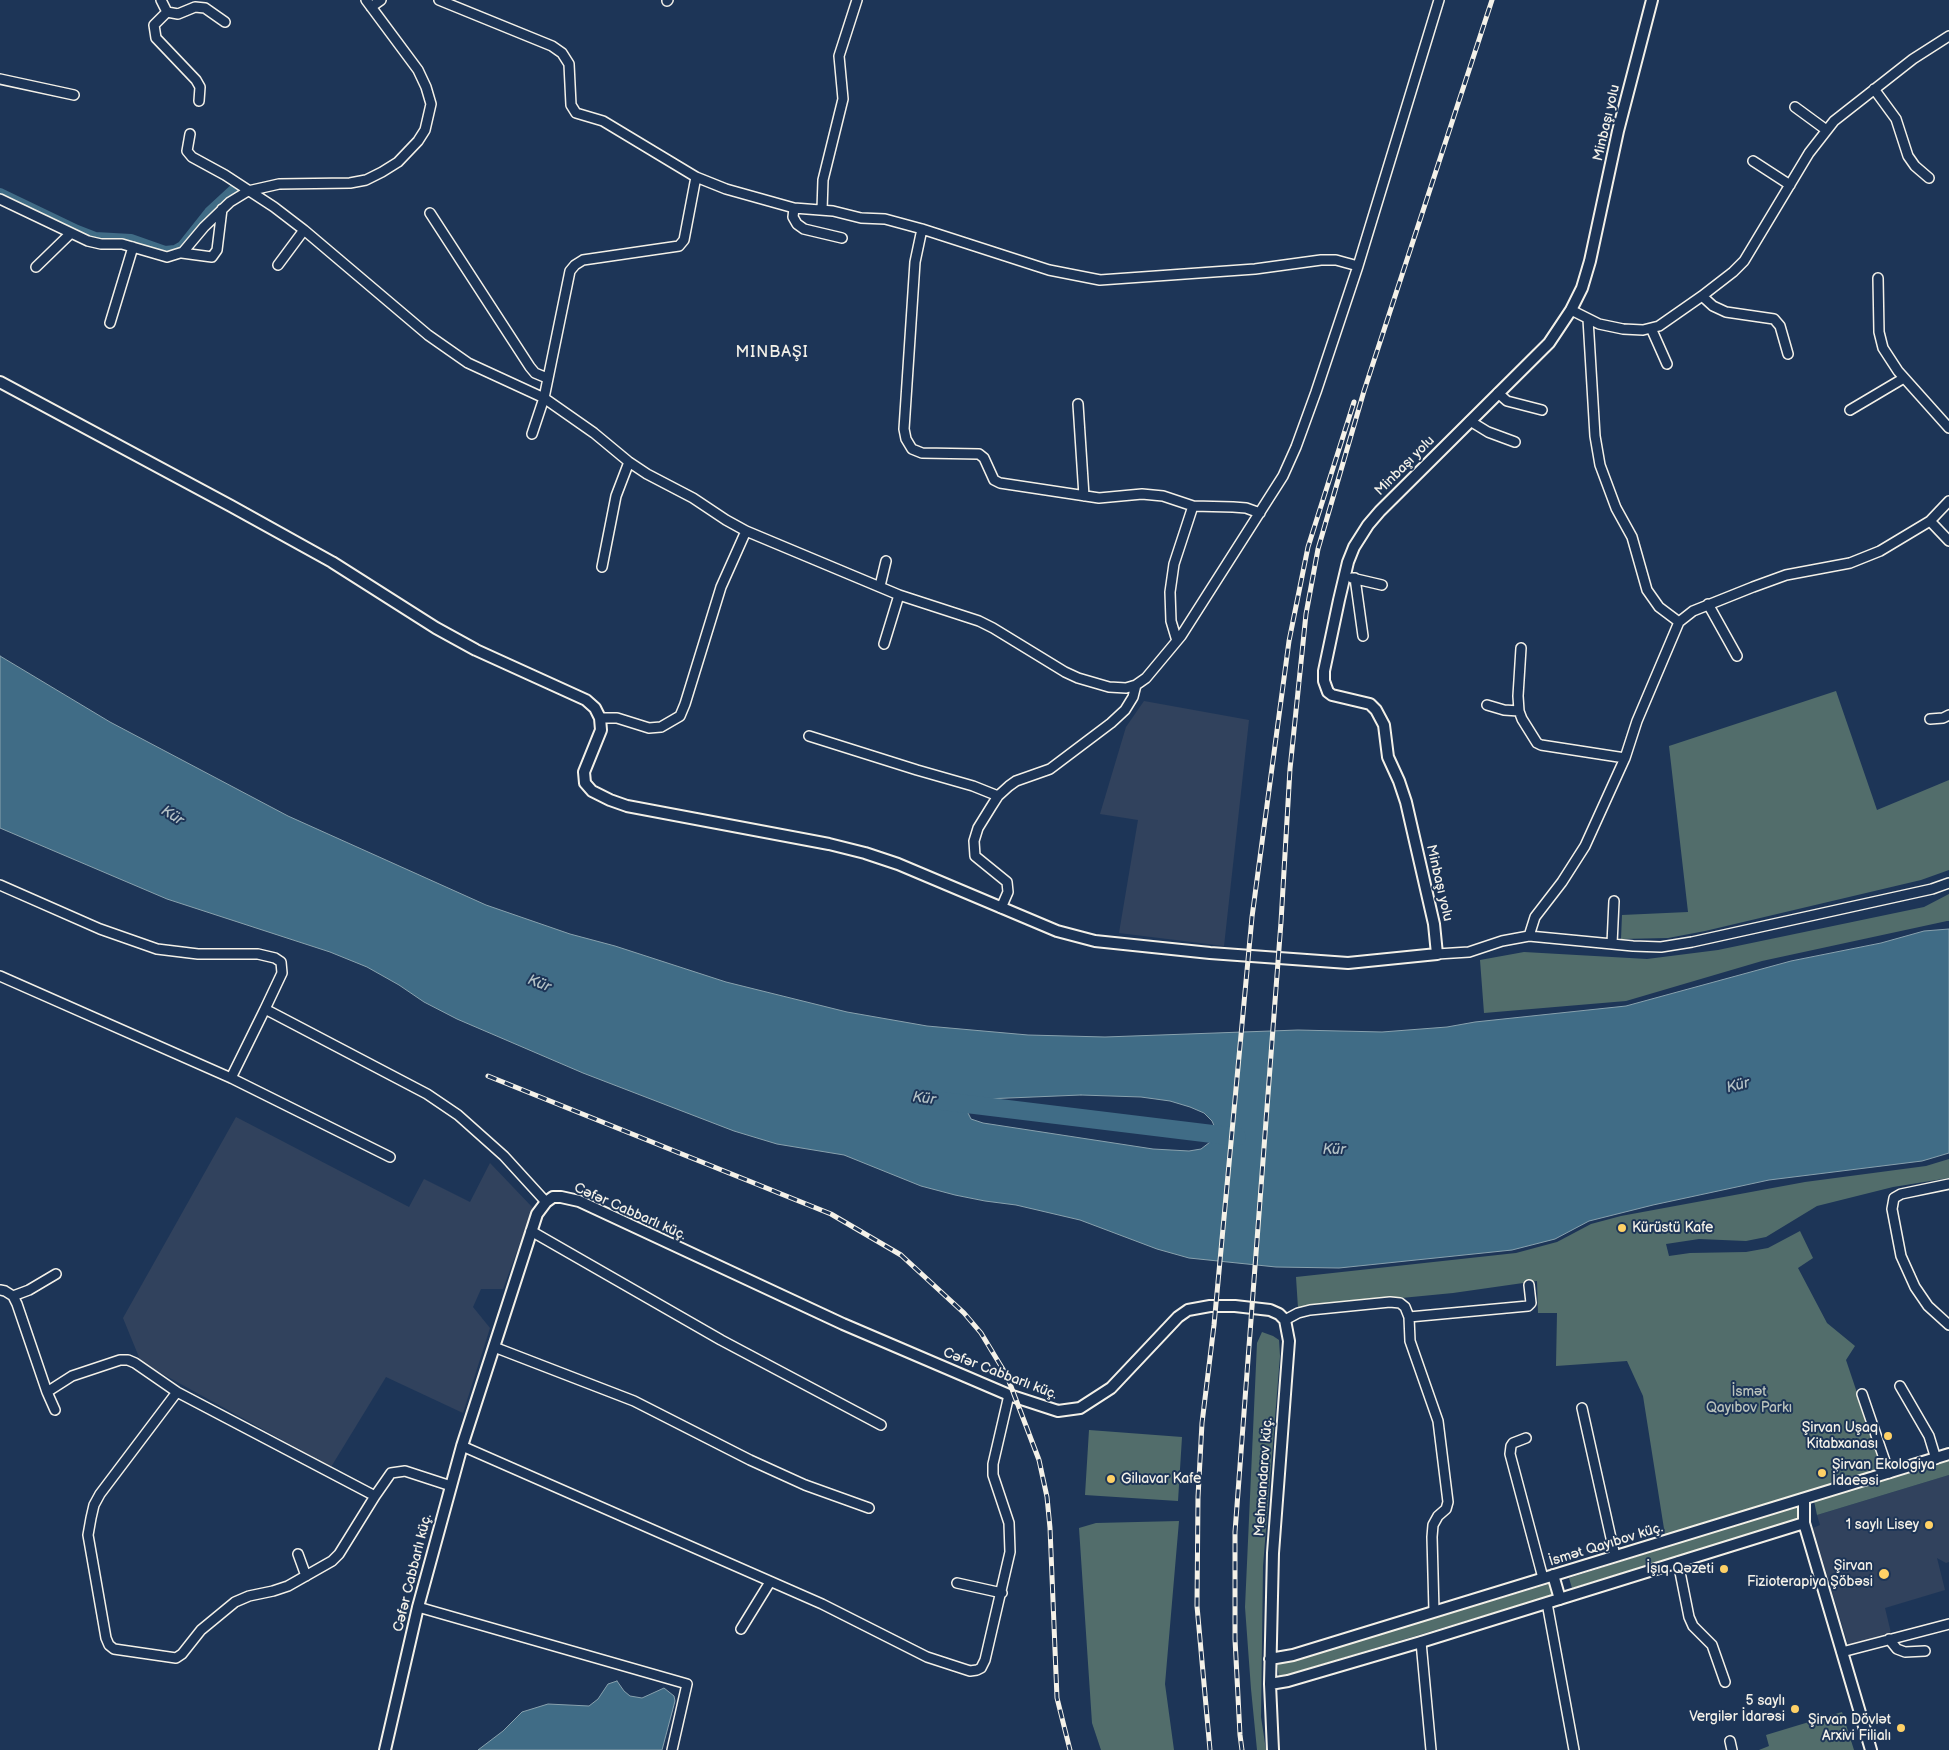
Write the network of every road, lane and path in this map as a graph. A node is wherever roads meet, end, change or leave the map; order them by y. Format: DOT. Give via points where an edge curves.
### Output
graph roads {
  1 [pos="161,0"];
  2 [pos="381,0"];
  3 [pos="439,0"];
  4 [pos="857,0"];
  5 [pos="1439,0"];
  6 [pos="1652,0"];
  7 [pos="369,3"];
  8 [pos="167,12"];
  9 [pos="224,22"];
  10 [pos="1949,36"];
  11 [pos="0,79"];
  12 [pos="1874,89"];
  13 [pos="74,95"];
  14 [pos="199,101"];
  15 [pos="1795,107"];
  16 [pos="1825,130"];
  17 [pos="190,134"];
  18 [pos="1754,161"];
  19 [pos="696,177"];
  20 [pos="1929,178"];
  21 [pos="1790,185"];
  22 [pos="248,191"];
  23 [pos="0,199"];
  24 [pos="794,208"];
  25 [pos="222,209"];
  26 [pos="822,210"];
  27 [pos="430,212"];
  28 [pos="922,229"];
  29 [pos="304,230"];
  30 [pos="70,234"];
  31 [pos="842,238"];
  32 [pos="133,247"];
  33 [pos="182,253"];
  34 [pos="278,265"];
  35 [pos="1358,266"];
  36 [pos="36,267"];
  37 [pos="1878,278"];
  38 [pos="1702,296"];
  39 [pos="1571,310"];
  40 [pos="1588,320"];
  41 [pos="110,323"];
  42 [pos="1651,328"];
  43 [pos="1788,354"];
  44 [pos="1667,364"];
  45 [pos="547,378"];
  46 [pos="1904,378"];
  47 [pos="0,382"];
  48 [pos="1498,393"];
  49 [pos="544,398"];
  50 [pos="1078,404"];
  51 [pos="1542,410"];
  52 [pos="1850,410"];
  53 [pos="1470,420"];
  54 [pos="1949,428"];
  55 [pos="532,434"];
  56 [pos="1515,442"];
  57 [pos="629,462"];
  58 [pos="1084,496"];
  59 [pos="1949,501"];
  60 [pos="1193,506"];
  61 [pos="1260,513"];
  62 [pos="1930,521"];
  63 [pos="746,531"];
  64 [pos="1949,540"];
  65 [pos="886,561"];
  66 [pos="602,567"];
  67 [pos="1344,576"];
  68 [pos="1355,578"];
  69 [pos="1382,585"];
  70 [pos="880,586"];
  71 [pos="899,595"];
  72 [pos="1708,604"];
  73 [pos="1680,622"];
  74 [pos="1363,636"];
  75 [pos="1177,641"];
  76 [pos="884,644"];
  77 [pos="1521,648"];
  78 [pos="1736,656"];
  79 [pos="1136,685"];
  80 [pos="1487,706"];
  81 [pos="1519,712"];
  82 [pos="1949,716"];
  83 [pos="600,718"];
  84 [pos="1930,719"];
  85 [pos="809,736"];
  86 [pos="1625,758"];
  87 [pos="998,796"];
  88 [pos="1949,883"];
  89 [pos="0,885"];
  90 [pos="1614,901"];
  91 [pos="1001,908"];
  92 [pos="1529,936"];
  93 [pos="1612,944"];
  94 [pos="1437,954"];
  95 [pos="0,976"];
  96 [pos="266,1009"];
  97 [pos="231,1078"];
  98 [pos="390,1157"];
  99 [pos="1949,1184"];
  100 [pos="546,1202"];
  101 [pos="531,1231"];
  102 [pos="56,1274"];
  103 [pos="1529,1285"];
  104 [pos="0,1290"];
  105 [pos="13,1296"];
  106 [pos="1409,1317"];
  107 [pos="1285,1320"];
  108 [pos="1949,1325"];
  109 [pos="494,1347"];
  110 [pos="1900,1386"];
  111 [pos="47,1392"];
  112 [pos="177,1392"];
  113 [pos="1862,1394"];
  114 [pos="1009,1395"];
  115 [pos="1582,1408"];
  116 [pos="56,1410"];
  117 [pos="881,1425"];
  118 [pos="1526,1438"];
  119 [pos="462,1446"];
  120 [pos="1949,1454"];
  121 [pos="1936,1458"];
  122 [pos="1889,1473"];
  123 [pos="451,1486"];
  124 [pos="375,1496"];
  125 [pos="1804,1499"];
  126 [pos="869,1508"];
  127 [pos="1804,1523"];
  128 [pos="298,1554"];
  129 [pos="1615,1556"];
  130 [pos="1678,1562"];
  131 [pos="306,1576"];
  132 [pos="1548,1576"];
  133 [pos="770,1582"];
  134 [pos="957,1582"];
  135 [pos="1002,1593"];
  136 [pos="1560,1599"];
  137 [pos="1547,1603"];
  138 [pos="418,1607"];
  139 [pos="1434,1611"];
  140 [pos="1949,1624"];
  141 [pos="741,1629"];
  142 [pos="1889,1639"];
  143 [pos="1422,1642"];
  144 [pos="1842,1652"];
  145 [pos="1925,1652"];
  146 [pos="1270,1659"];
  147 [pos="1725,1682"];
  148 [pos="1270,1684"];
  149 [pos="385,1750"];
  150 [pos="672,1750"];
  151 [pos="1274,1750"];
  152 [pos="1431,1750"];
  153 [pos="1574,1750"];
  154 [pos="1872,1750"];
  1 -- 8 [label="street"];
  2 -- 7 [label="street"];
  3 -- 19 [label="street" via="552,46 569,64 570,106 576,113 603,121"];
  4 -- 26 [label="street" via="839,56 843,99 823,180"];
  5 -- 35 [label="street"];
  6 -- 39 [label="street, Minbaşı yolu" via="1618,131 1590,261"];
  7 -- 22 [label="street" via="409,57 426,87 430,104 426,130 398,162 366,180 279,184"];
  8 -- 9 [label="street" via="178,14 195,7 205,8"];
  8 -- 14 [label="street" via="154,25 156,38 196,80 201,92"];
  10 -- 12 [label="street"];
  11 -- 13 [label="street"];
  12 -- 16 [label="street"];
  12 -- 20 [label="street" via="1896,119 1908,156"];
  15 -- 16 [label="street"];
  16 -- 21 [label="street"];
  17 -- 22 [label="street" via="187,151 192,157"];
  18 -- 21 [label="street"];
  19 -- 24 [label="street"];
  19 -- 45 [label="street" via="684,240 679,246 583,260 570,271"];
  21 -- 38 [label="street" via="1744,261"];
  22 -- 25 [label="street"];
  22 -- 29 [label="street"];
  23 -- 30 [label="street"];
  24 -- 26 [label="street"];
  24 -- 31 [label="street" via="796,224"];
  25 -- 33 [label="street"];
  25 -- 33 [label="street" via="217,250 212,257"];
  26 -- 28 [label="street" via="885,219"];
  27 -- 45 [label="street" via="530,367"];
  28 -- 35 [label="street" via="1049,270 1100,280 1255,269 1321,260"];
  28 -- 58 [label="street" via="915,262 904,428 912,449 922,453 979,454 994,480 1000,483"];
  29 -- 34 [label="street"];
  29 -- 49 [label="street" via="428,335 468,363"];
  30 -- 32 [label="street" via="94,243"];
  30 -- 36 [label="street"];
  32 -- 33 [label="street" via="167,257"];
  32 -- 41 [label="street"];
  35 -- 61 [label="street" via="1296,446 1283,476"];
  37 -- 46 [label="street" via="1880,340"];
  38 -- 42 [label="street" via="1667,321"];
  38 -- 43 [label="street" via="1726,312 1774,319 1780,326"];
  39 -- 40 [label="street"];
  39 -- 48 [label="street, Minbaşı yolu" via="1549,342"];
  40 -- 42 [label="street" via="1622,329"];
  40 -- 73 [label="street" via="1595,436 1600,465 1616,508 1632,537 1647,590 1659,606"];
  42 -- 44 [label="street"];
  45 -- 49 [label="street"];
  46 -- 52 [label="street"];
  46 -- 54 [label="street"];
  47 -- 83 [label="street" via="307,548 476,650 586,700"];
  48 -- 51 [label="street" via="1507,401"];
  48 -- 53 [label="street, Minbaşı yolu"];
  49 -- 55 [label="street"];
  49 -- 57 [label="street"];
  50 -- 58 [label="street"];
  53 -- 56 [label="street" via="1488,432"];
  53 -- 67 [label="street, Minbaşı yolu" via="1368,525 1354,547"];
  57 -- 63 [label="street"];
  57 -- 66 [label="street" via="616,496"];
  58 -- 60 [label="street" via="1099,498 1142,494 1162,496"];
  59 -- 62 [label="street"];
  60 -- 61 [label="street" via="1246,508"];
  60 -- 75 [label="street" via="1174,564 1170,592 1171,622"];
  61 -- 75 [label="street"];
  62 -- 64 [label="street"];
  62 -- 72 [label="street" via="1880,551 1850,563 1786,576"];
  63 -- 70 [label="street"];
  63 -- 83 [label="street" via="721,587 680,716 661,728 649,728 617,718"];
  65 -- 70 [label="street"];
  67 -- 68 [label="street"];
  67 -- 94 [label="street, Minbaşı yolu" via="1324,681 1332,695 1370,704 1384,725 1388,757 1406,802 1434,924"];
  68 -- 69 [label="street"];
  68 -- 74 [label="street"];
  70 -- 71 [label="street"];
  71 -- 76 [label="street"];
  71 -- 79 [label="street" via="993,628 1078,678 1110,687"];
  72 -- 73 [label="street" via="1693,610"];
  72 -- 78 [label="street"];
  73 -- 86 [label="street" via="1636,721"];
  75 -- 79 [label="street"];
  77 -- 81 [label="street"];
  79 -- 87 [label="street" via="1125,710 1111,723 1062,762 1016,781"];
  80 -- 81 [label="street"];
  81 -- 86 [label="street" via="1541,745"];
  82 -- 84 [label="street"];
  83 -- 91 [label="street" via="601,730 584,772 585,783 592,791 610,800 865,853"];
  85 -- 87 [label="street"];
  86 -- 92 [label="street" via="1585,846 1535,917"];
  87 -- 91 [label="street" via="978,828 974,841 975,856 1007,882 1008,892"];
  88 -- 93 [label="street" via="1692,942 1661,947"];
  89 -- 96 [label="street" via="100,929 158,949 198,954 258,954 275,958 280,962 282,973"];
  90 -- 93 [label="street"];
  91 -- 94 [label="street" via="1078,938 1122,945 1348,963"];
  92 -- 93 [label="street"];
  92 -- 94 [label="street" via="1469,952"];
  95 -- 97 [label="street"];
  96 -- 97 [label="street"];
  96 -- 100 [label="street" via="427,1094 458,1115 504,1156"];
  97 -- 98 [label="street"];
  99 -- 108 [label="street" via="1901,1194 1894,1198 1892,1209 1901,1256 1915,1287 1928,1306"];
  100 -- 101 [label="street, Cəfər Cabbarlı küç."];
  100 -- 114 [label="street, Cəfər Cabbarlı küç." via="553,1197 579,1201 842,1324"];
  101 -- 109 [label="street, Cəfər Cabbarlı küç."];
  101 -- 117 [label="street" via="721,1340"];
  102 -- 105 [label="street"];
  103 -- 106 [label="street" via="1531,1303 1528,1306"];
  104 -- 105 [label="street"];
  105 -- 111 [label="street"];
  106 -- 107 [label="street" via="1400,1303 1390,1302 1310,1310"];
  106 -- 139 [label="street" via="1410,1340 1438,1421 1448,1502 1433,1525"];
  107 -- 114 [label="street, Cəfər Cabbarlı küç." via="1270,1310 1235,1306 1188,1310 1111,1388 1080,1408 1058,1411"];
  107 -- 146 [label="street, Mehmandarov küç." via="1289,1341 1275,1508"];
  109 -- 119 [label="street, Cəfər Cabbarlı küç."];
  109 -- 126 [label="street" via="634,1401 797,1481"];
  110 -- 121 [label="street" via="1929,1436"];
  111 -- 112 [label="street" via="72,1376 120,1360 135,1363"];
  111 -- 116 [label="street"];
  112 -- 124 [label="street"];
  112 -- 131 [label="street" via="94,1505 88,1535 109,1645 114,1649 176,1658 201,1630 235,1602 281,1588"];
  113 -- 122 [label="street"];
  114 -- 135 [label="street" via="993,1464 993,1475 1011,1537"];
  115 -- 129 [label="street"];
  118 -- 132 [label="street" via="1513,1443 1510,1454"];
  119 -- 123 [label="street, Cəfər Cabbarlı küç."];
  119 -- 133 [label="street"];
  120 -- 121 [label="street, İsmət Qayıbov küç."];
  121 -- 122 [label="street, İsmət Qayıbov küç."];
  122 -- 125 [label="street, İsmət Qayıbov küç."];
  123 -- 124 [label="street" via="397,1471 386,1478"];
  123 -- 138 [label="street, Cəfər Cabbarlı küç."];
  124 -- 131 [label="street" via="339,1554"];
  125 -- 127 [label="street"];
  125 -- 129 [label="street, İsmət Qayıbov küç."];
  127 -- 130 [label="street"];
  127 -- 144 [label="street"];
  128 -- 131 [label="street"];
  129 -- 132 [label="street, İsmət Qayıbov küç."];
  130 -- 136 [label="street"];
  130 -- 147 [label="street" via="1689,1617 1693,1626 1712,1645"];
  132 -- 136 [label="street"];
  132 -- 139 [label="street, İsmət Qayıbov küç."];
  133 -- 135 [label="street" via="927,1656 970,1671 982,1668 986,1660"];
  133 -- 141 [label="street"];
  134 -- 135 [label="street"];
  136 -- 137 [label="street"];
  137 -- 143 [label="street"];
  137 -- 153 [label="street"];
  138 -- 149 [label="street, Cəfər Cabbarlı küç."];
  138 -- 150 [label="street" via="687,1684"];
  139 -- 146 [label="street, İsmət Qayıbov küç." via="1293,1655"];
  140 -- 142 [label="street"];
  142 -- 144 [label="street"];
  142 -- 145 [label="street" via="1897,1649 1905,1652"];
  143 -- 148 [label="street"];
  143 -- 152 [label="street"];
  144 -- 154 [label="street"];
  146 -- 148 [label="street, Mehmandarov küç."];
  148 -- 151 [label="street, Mehmandarov küç."];
}
